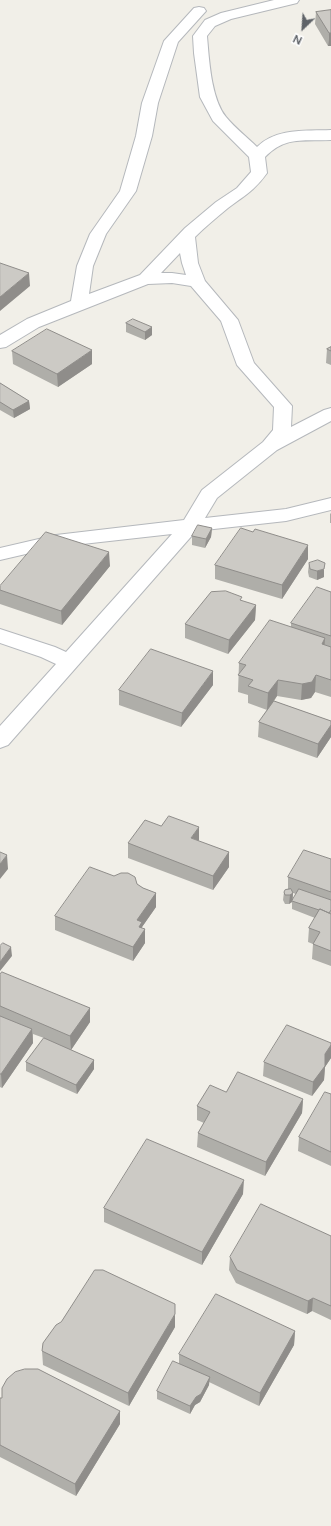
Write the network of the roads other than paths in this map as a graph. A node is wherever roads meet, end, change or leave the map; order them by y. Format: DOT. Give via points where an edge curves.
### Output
graph roads {
  1 [pos="292,0"];
  2 [pos="199,11"];
  3 [pos="331,135"];
  4 [pos="257,156"];
  5 [pos="187,237"];
  6 [pos="146,279"];
  7 [pos="197,282"];
  8 [pos="79,304"];
  9 [pos="0,343"];
  10 [pos="331,414"];
  11 [pos="270,446"];
  12 [pos="331,504"];
  13 [pos="192,524"];
  14 [pos="0,554"];
  15 [pos="0,636"];
  16 [pos="69,662"];
  17 [pos="0,740"];
  1 -- 4 [label="street" via="226,16 210,23 200,36 208,98 218,118"];
  2 -- 8 [label="street" via="171,42 150,103 144,136 128,191 98,234 85,266"];
  3 -- 4 [label="street" via="284,137 268,145"];
  4 -- 5 [label="street" via="259,173 243,191 222,205"];
  5 -- 6 [label="street"];
  5 -- 7 [label="street" via="190,263"];
  6 -- 7 [label="street" via="172,278"];
  6 -- 8 [label="street"];
  7 -- 11 [label="street" via="229,320 246,365 283,406 282,430"];
  8 -- 9 [label="street" via="33,323"];
  10 -- 11 [label="street"];
  11 -- 13 [label="street" via="209,494"];
  12 -- 13 [label="street" via="286,514"];
  13 -- 14 [label="street" via="56,541"];
  13 -- 16 [label="street"];
  15 -- 16 [label="street"];
  16 -- 17 [label="street"];
}
